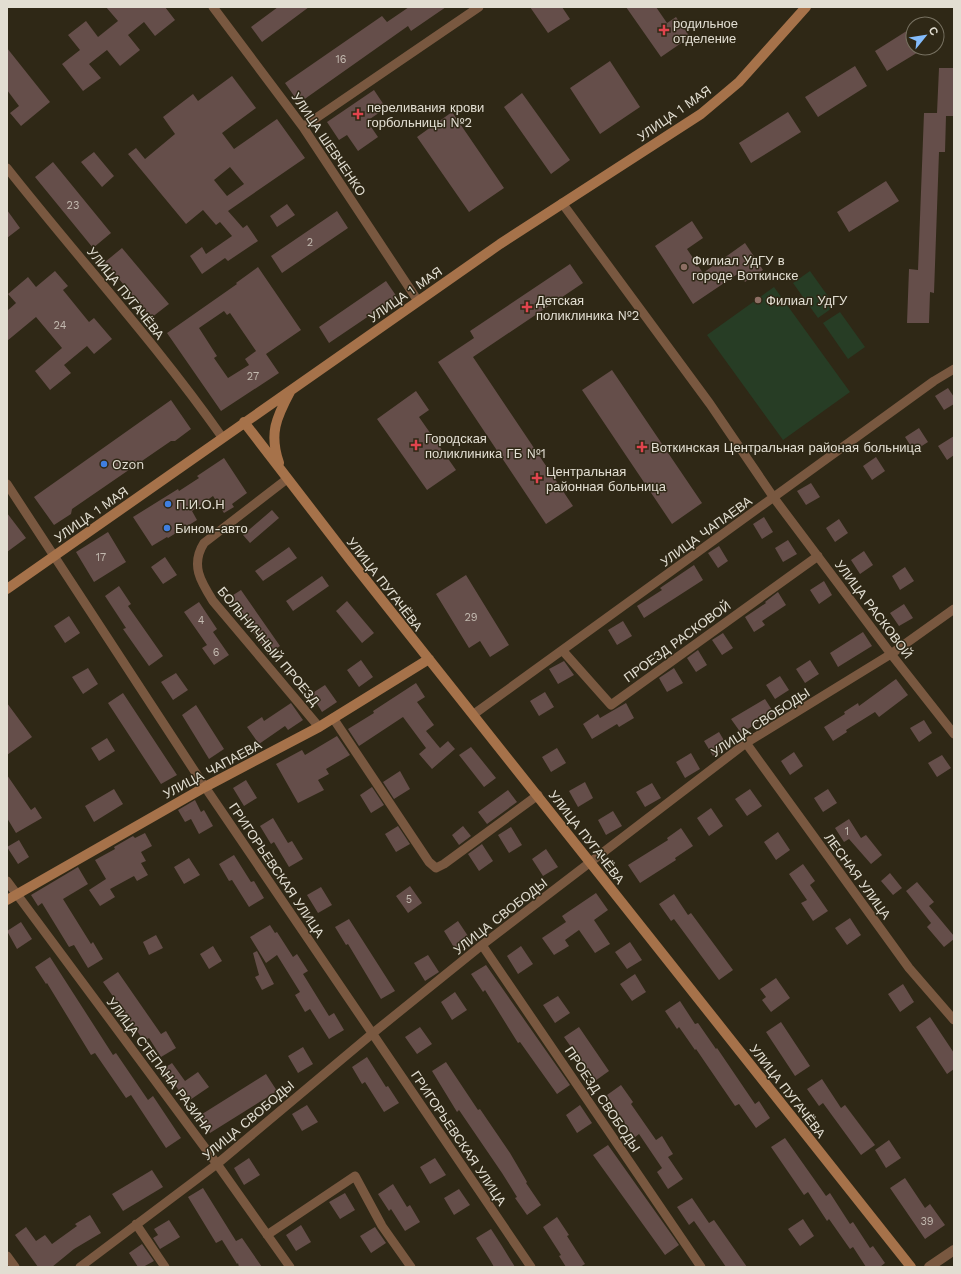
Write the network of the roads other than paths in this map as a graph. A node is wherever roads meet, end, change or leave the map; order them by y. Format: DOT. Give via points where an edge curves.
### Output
graph roads {
  1 [pos="213,7"];
  2 [pos="479,7"];
  3 [pos="806,7"];
  4 [pos="303,127"];
  5 [pos="7,168"];
  6 [pos="562,203"];
  7 [pos="418,301"];
  8 [pos="954,368"];
  9 [pos="291,389"];
  10 [pos="244,422"];
  11 [pos="222,437"];
  12 [pos="284,476"];
  13 [pos="7,484"];
  14 [pos="774,498"];
  15 [pos="818,556"];
  16 [pos="54,557"];
  17 [pos="7,589"];
  18 [pos="954,609"];
  19 [pos="563,651"];
  20 [pos="891,654"];
  21 [pos="429,659"];
  22 [pos="474,714"];
  23 [pos="333,718"];
  24 [pos="319,727"];
  25 [pos="954,734"];
  26 [pos="746,744"];
  27 [pos="205,787"];
  28 [pos="538,795"];
  29 [pos="590,862"];
  30 [pos="7,881"];
  31 [pos="16,894"];
  32 [pos="7,900"];
  33 [pos="482,945"];
  34 [pos="954,1020"];
  35 [pos="372,1033"];
  36 [pos="217,1164"];
  37 [pos="136,1224"];
  38 [pos="267,1236"];
  39 [pos="954,1250"];
  40 [pos="7,1256"];
  41 [pos="15,1267"];
  42 [pos="80,1267"];
  43 [pos="165,1267"];
  44 [pos="290,1267"];
  45 [pos="411,1267"];
  46 [pos="531,1267"];
  47 [pos="701,1267"];
  48 [pos="911,1267"];
  49 [pos="929,1267"];
  1 -- 4 [label="street, УЛИЦА ШЕВЧЕНКО"];
  2 -- 4 [label="street"];
  3 -- 6 [label="main road, УЛИЦА 1 МАЯ" via="739,82 701,114"];
  4 -- 7 [label="street, УЛИЦА ШЕВЧЕНКО"];
  5 -- 11 [label="street, УЛИЦА ПУГАЧЁВА" via="99,279"];
  6 -- 7 [label="main road, УЛИЦА 1 МАЯ"];
  6 -- 14 [label="street, УЛИЦА РАСКОВОЙ" via="710,404"];
  7 -- 9 [label="main road, УЛИЦА 1 МАЯ"];
  8 -- 14 [label="street, УЛИЦА ЧАПАЕВА"];
  9 -- 10 [label="main road, УЛИЦА 1 МАЯ"];
  9 -- 12 [label="main road" via="279,412 274,430 274,451"];
  10 -- 11 [label="main road, УЛИЦА 1 МАЯ"];
  10 -- 12 [label="main road, УЛИЦА ПУГАЧЁВА"];
  11 -- 16 [label="main road, УЛИЦА 1 МАЯ"];
  12 -- 21 [label="main road, УЛИЦА ПУГАЧЁВА"];
  12 -- 24 [label="street, БОЛЬНИЧНЫЙ ПРОЕЗД" via="204,543 199,551 196,568 213,601"];
  13 -- 16 [label="street, ГРИГОРЬЕВСКАЯ УЛИЦА"];
  14 -- 15 [label="street, УЛИЦА РАСКОВОЙ"];
  14 -- 19 [label="street, УЛИЦА ЧАПАЕВА"];
  15 -- 19 [label="street, ПРОЕЗД РАСКОВОЙ" via="611,705"];
  15 -- 20 [label="street, УЛИЦА РАСКОВОЙ"];
  16 -- 17 [label="main road, УЛИЦА 1 МАЯ"];
  16 -- 27 [label="street, ГРИГОРЬЕВСКАЯ УЛИЦА"];
  18 -- 20 [label="street, УЛИЦА СВОБОДЫ"];
  19 -- 22 [label="street, УЛИЦА ЧАПАЕВА"];
  20 -- 25 [label="street, УЛИЦА РАСКОВОЙ"];
  20 -- 26 [label="street, УЛИЦА СВОБОДЫ"];
  21 -- 22 [label="main road, УЛИЦА ПУГАЧЁВА"];
  21 -- 23 [label="main road, УЛИЦА ЧАПАЕВА"];
  22 -- 28 [label="main road, УЛИЦА ПУГАЧЁВА"];
  23 -- 24 [label="main road, УЛИЦА ЧАПАЕВА"];
  23 -- 28 [label="street" via="428,862 436,868"];
  24 -- 27 [label="main road, УЛИЦА ЧАПАЕВА"];
  26 -- 29 [label="street, УЛИЦА СВОБОДЫ"];
  26 -- 34 [label="street, ЛЕСНАЯ УЛИЦА" via="909,968"];
  27 -- 31 [label="main road, УЛИЦА ЧАПАЕВА"];
  27 -- 35 [label="street, ГРИГОРЬЕВСКАЯ УЛИЦА"];
  28 -- 29 [label="main road, УЛИЦА ПУГАЧЁВА"];
  29 -- 33 [label="street, УЛИЦА СВОБОДЫ"];
  29 -- 48 [label="main road, УЛИЦА ПУГАЧЁВА"];
  30 -- 31 [label="street, УЛИЦА СТЕПАНА РАЗИНА"];
  31 -- 32 [label="main road, УЛИЦА ЧАПАЕВА"];
  31 -- 36 [label="street, УЛИЦА СТЕПАНА РАЗИНА"];
  33 -- 35 [label="street, УЛИЦА СВОБОДЫ"];
  33 -- 47 [label="street, ПРОЕЗД СВОБОДЫ"];
  35 -- 36 [label="street, УЛИЦА СВОБОДЫ"];
  35 -- 46 [label="street, ГРИГОРЬЕВСКАЯ УЛИЦА"];
  36 -- 37 [label="street, УЛИЦА СВОБОДЫ"];
  36 -- 38 [label="street, УЛИЦА СТЕПАНА РАЗИНА"];
  37 -- 42 [label="street, УЛИЦА СВОБОДЫ"];
  37 -- 43 [label="street"];
  38 -- 44 [label="street, УЛИЦА СТЕПАНА РАЗИНА"];
  38 -- 45 [label="street" via="355,1176 382,1226"];
  39 -- 49 [label="street"];
  40 -- 41 [label="street"];
}
